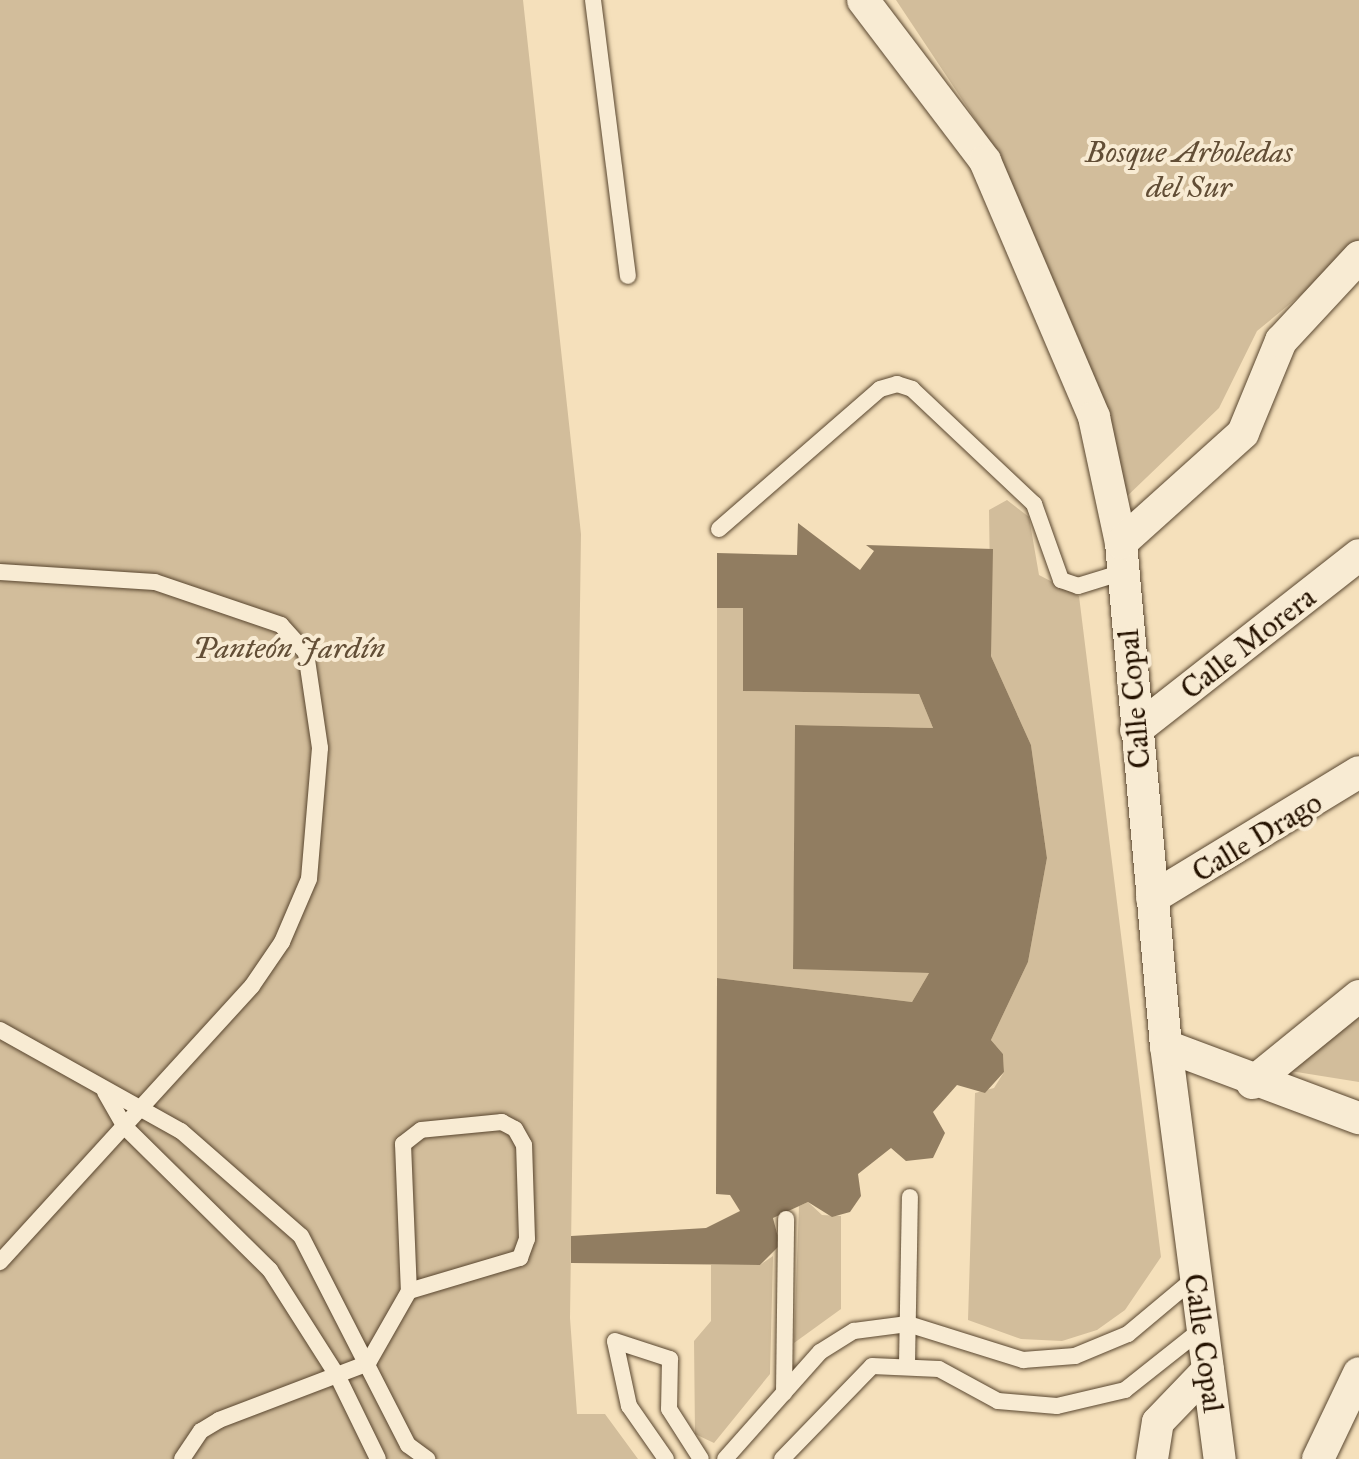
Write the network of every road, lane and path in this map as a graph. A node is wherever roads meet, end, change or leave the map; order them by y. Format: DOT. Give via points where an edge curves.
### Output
graph roads {
  1 [pos="593,0"];
  2 [pos="863,0"];
  3 [pos="1359,257"];
  4 [pos="628,276"];
  5 [pos="719,529"];
  6 [pos="1359,555"];
  7 [pos="1122,558"];
  8 [pos="0,572"];
  9 [pos="1136,730"];
  10 [pos="1359,772"];
  11 [pos="1152,898"];
  12 [pos="1359,996"];
  13 [pos="0,1030"];
  14 [pos="1166,1046"];
  15 [pos="1252,1083"];
  16 [pos="105,1092"];
  17 [pos="142,1106"];
  18 [pos="1359,1118"];
  19 [pos="125,1127"];
  20 [pos="910,1197"];
  21 [pos="786,1219"];
  22 [pos="0,1262"];
  23 [pos="1195,1278"];
  24 [pos="409,1291"];
  25 [pos="908,1324"];
  26 [pos="1202,1329"];
  27 [pos="368,1363"];
  28 [pos="907,1364"];
  29 [pos="1208,1370"];
  30 [pos="1359,1373"];
  31 [pos="337,1375"];
  32 [pos="784,1393"];
  33 [pos="405,1452"];
  34 [pos="182,1459"];
  35 [pos="378,1459"];
  36 [pos="427,1459"];
  37 [pos="666,1459"];
  38 [pos="701,1459"];
  39 [pos="725,1459"];
  40 [pos="782,1459"];
  41 [pos="1152,1459"];
  42 [pos="1220,1459"];
  43 [pos="1318,1459"];
  1 -- 4 [label="lane"];
  2 -- 7 [label="street, Calle Copal" via="985,161 1094,417"];
  3 -- 7 [label="street" via="1281,341 1243,433"];
  5 -- 7 [label="lane" via="880,389 897,384 912,389 1034,504 1061,580 1078,586"];
  6 -- 9 [label="street, Calle Morera"];
  7 -- 9 [label="street, Calle Copal"];
  8 -- 17 [label="lane" via="155,582 198,591 281,625 306,653 320,748 309,879 297,912 252,986"];
  9 -- 11 [label="street, Calle Copal"];
  10 -- 11 [label="street, Calle Drago"];
  11 -- 14 [label="street, Calle Copal"];
  12 -- 15 [label="street"];
  13 -- 16 [label="lane"];
  14 -- 15 [label="street"];
  14 -- 23 [label="street, Calle Copal"];
  15 -- 18 [label="street"];
  16 -- 17 [label="lane"];
  16 -- 19 [label="lane"];
  17 -- 19 [label="lane"];
  17 -- 27 [label="lane" via="301,1236"];
  19 -- 22 [label="lane"];
  19 -- 31 [label="lane" via="270,1270"];
  20 -- 25 [label="lane"];
  21 -- 32 [label="lane"];
  23 -- 25 [label="lane" via="1128,1334 1075,1356 1023,1360"];
  23 -- 26 [label="street, Calle Copal"];
  24 -- 24 [label="lane" via="520,1258 527,1239 524,1145 515,1129 502,1122 421,1130 403,1144"];
  24 -- 27 [label="lane"];
  25 -- 28 [label="lane"];
  25 -- 32 [label="lane" via="866,1326 832,1342"];
  26 -- 28 [label="lane" via="1125,1390 1057,1406 998,1401 939,1369"];
  26 -- 29 [label="street, Calle Copal"];
  27 -- 31 [label="lane"];
  27 -- 33 [label="lane"];
  28 -- 40 [label="lane" via="872,1366 852,1379"];
  29 -- 41 [label="street" via="1158,1422"];
  29 -- 42 [label="street, Calle Copal"];
  30 -- 43 [label="street"];
  31 -- 34 [label="lane" via="219,1420"];
  31 -- 35 [label="lane"];
  32 -- 39 [label="lane"];
  33 -- 36 [label="lane"];
  37 -- 38 [label="lane" via="629,1406 615,1341 670,1359 669,1409"];
}
